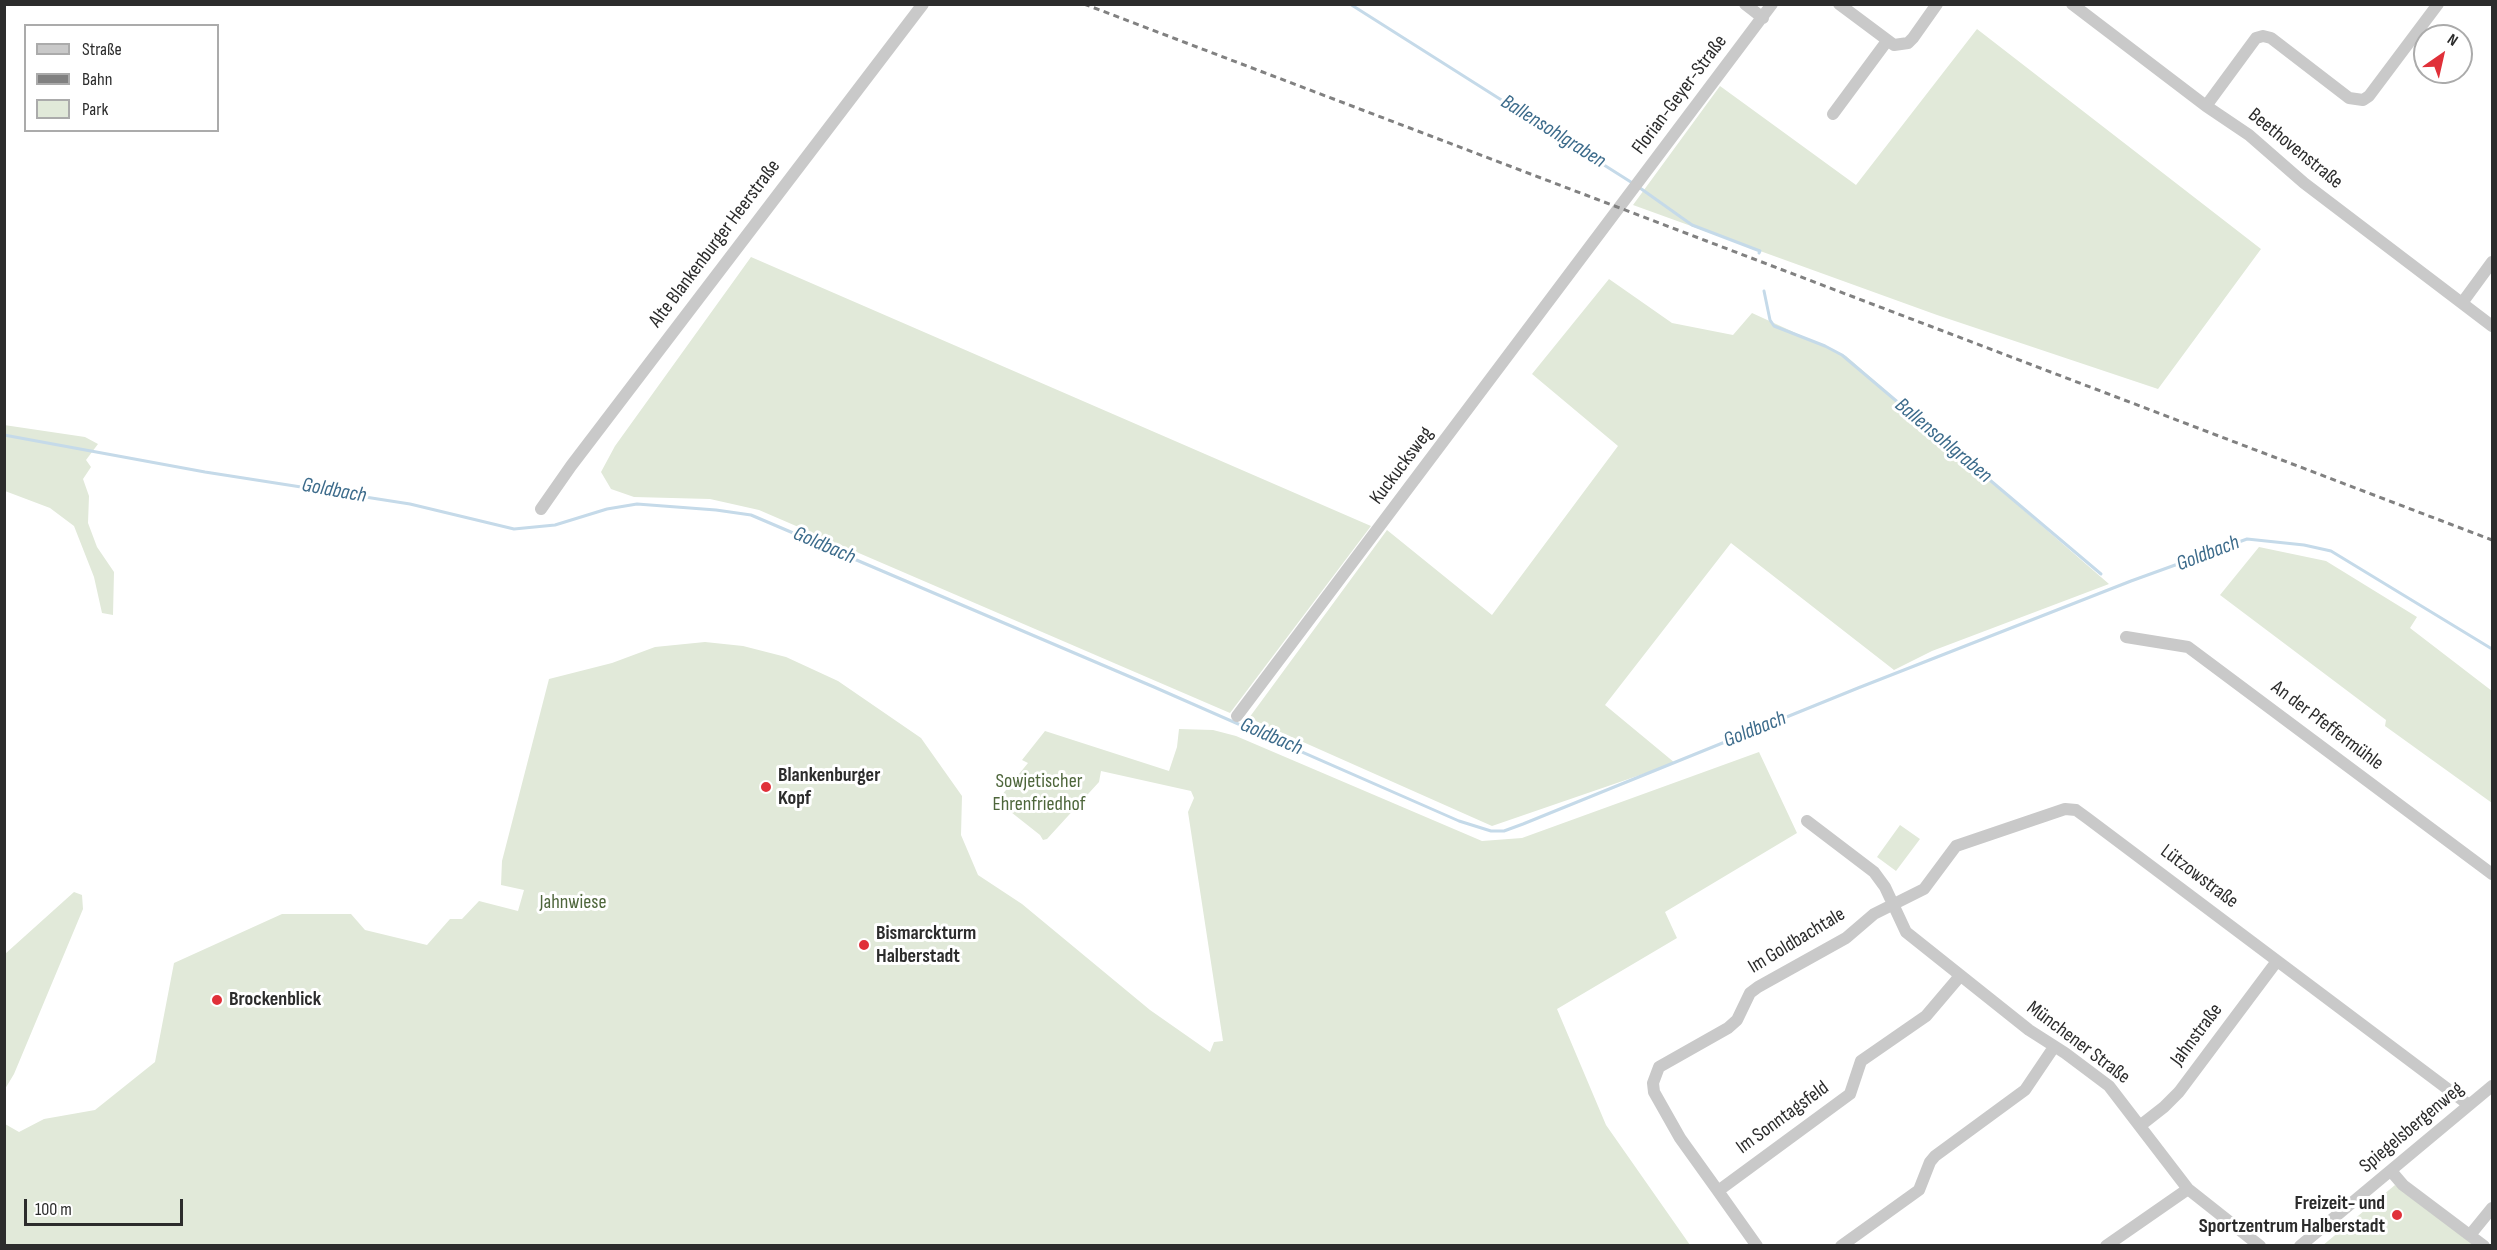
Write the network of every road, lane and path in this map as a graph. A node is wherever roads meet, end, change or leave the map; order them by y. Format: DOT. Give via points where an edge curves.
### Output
graph roads {
  1 [pos="923,4"];
  2 [pos="1745,4"];
  3 [pos="1773,4"];
  4 [pos="1839,4"];
  5 [pos="1937,4"];
  6 [pos="2438,4"];
  7 [pos="2073,5"];
  8 [pos="1763,18"];
  9 [pos="1887,41"];
  10 [pos="2206,106"];
  11 [pos="1833,114"];
  12 [pos="1596,238"];
  13 [pos="2493,262"];
  14 [pos="2462,303"];
  15 [pos="2493,326"];
  16 [pos="541,509"];
  17 [pos="2126,637"];
  18 [pos="1237,716"];
  19 [pos="1807,821"];
  20 [pos="2493,874"];
  21 [pos="1894,904"];
  22 [pos="2277,961"];
  23 [pos="1960,976"];
  24 [pos="2054,1047"];
  25 [pos="2493,1086"];
  26 [pos="2469,1105"];
  27 [pos="2140,1125"];
  28 [pos="2391,1171"];
  29 [pos="2188,1189"];
  30 [pos="1718,1191"];
  31 [pos="2493,1208"];
  32 [pos="2470,1235"];
  33 [pos="1757,1245"];
  34 [pos="1841,1245"];
  35 [pos="2106,1245"];
  36 [pos="2260,1245"];
  37 [pos="2300,1245"];
  38 [pos="2484,1245"];
  1 -- 16 [label="street, Alte Blankenburger Heerstraße"];
  2 -- 8 [label="street"];
  3 -- 8 [label="street, Florian-Geyer-Straße"];
  4 -- 9 [label="street"];
  5 -- 9 [label="street" via="1908,43 1894,45"];
  6 -- 10 [label="street" via="2363,100 2349,98 2271,38 2263,36 2256,38"];
  7 -- 10 [label="street, Beethovenstraße"];
  8 -- 12 [label="street, Florian-Geyer-Straße"];
  9 -- 11 [label="street"];
  10 -- 14 [label="street, Beethovenstraße" via="2249,135 2304,183"];
  12 -- 18 [label="street, Kuckucksweg"];
  13 -- 14 [label="street"];
  14 -- 15 [label="street, Beethovenstraße"];
  17 -- 20 [label="street, An der Pfeffermühle" via="2188,647"];
  19 -- 21 [label="street" via="1874,872"];
  21 -- 22 [label="street, Lützowstraße" via="1924,889 1956,846 2065,809 2076,810"];
  21 -- 23 [label="street, Münchener Straße" via="1906,932"];
  21 -- 30 [label="street, Im Goldbachtale" via="1874,914 1846,938 1758,987 1728,1028 1666,1061 1655,1074 1654,1092 1680,1138"];
  22 -- 26 [label="street, Lützowstraße"];
  22 -- 27 [label="street, Jahnstraße" via="2179,1092"];
  23 -- 24 [label="street, Münchener Straße"];
  23 -- 30 [label="street, Im Sonntagsfeld" via="1926,1016 1861,1061 1850,1094"];
  24 -- 27 [label="street, Münchener Straße" via="2109,1086"];
  24 -- 34 [label="street" via="2025,1090 1935,1156 1919,1190"];
  25 -- 26 [label="street, Spiegelsbergenweg"];
  26 -- 28 [label="street, Spiegelsbergenweg"];
  27 -- 29 [label="street, Münchener Straße"];
  28 -- 32 [label="street" via="2403,1185"];
  28 -- 37 [label="street, Spiegelsbergenweg"];
  29 -- 35 [label="street"];
  29 -- 36 [label="street, Münchener Straße"];
  30 -- 33 [label="street"];
  31 -- 32 [label="street"];
  32 -- 38 [label="street"];
}
